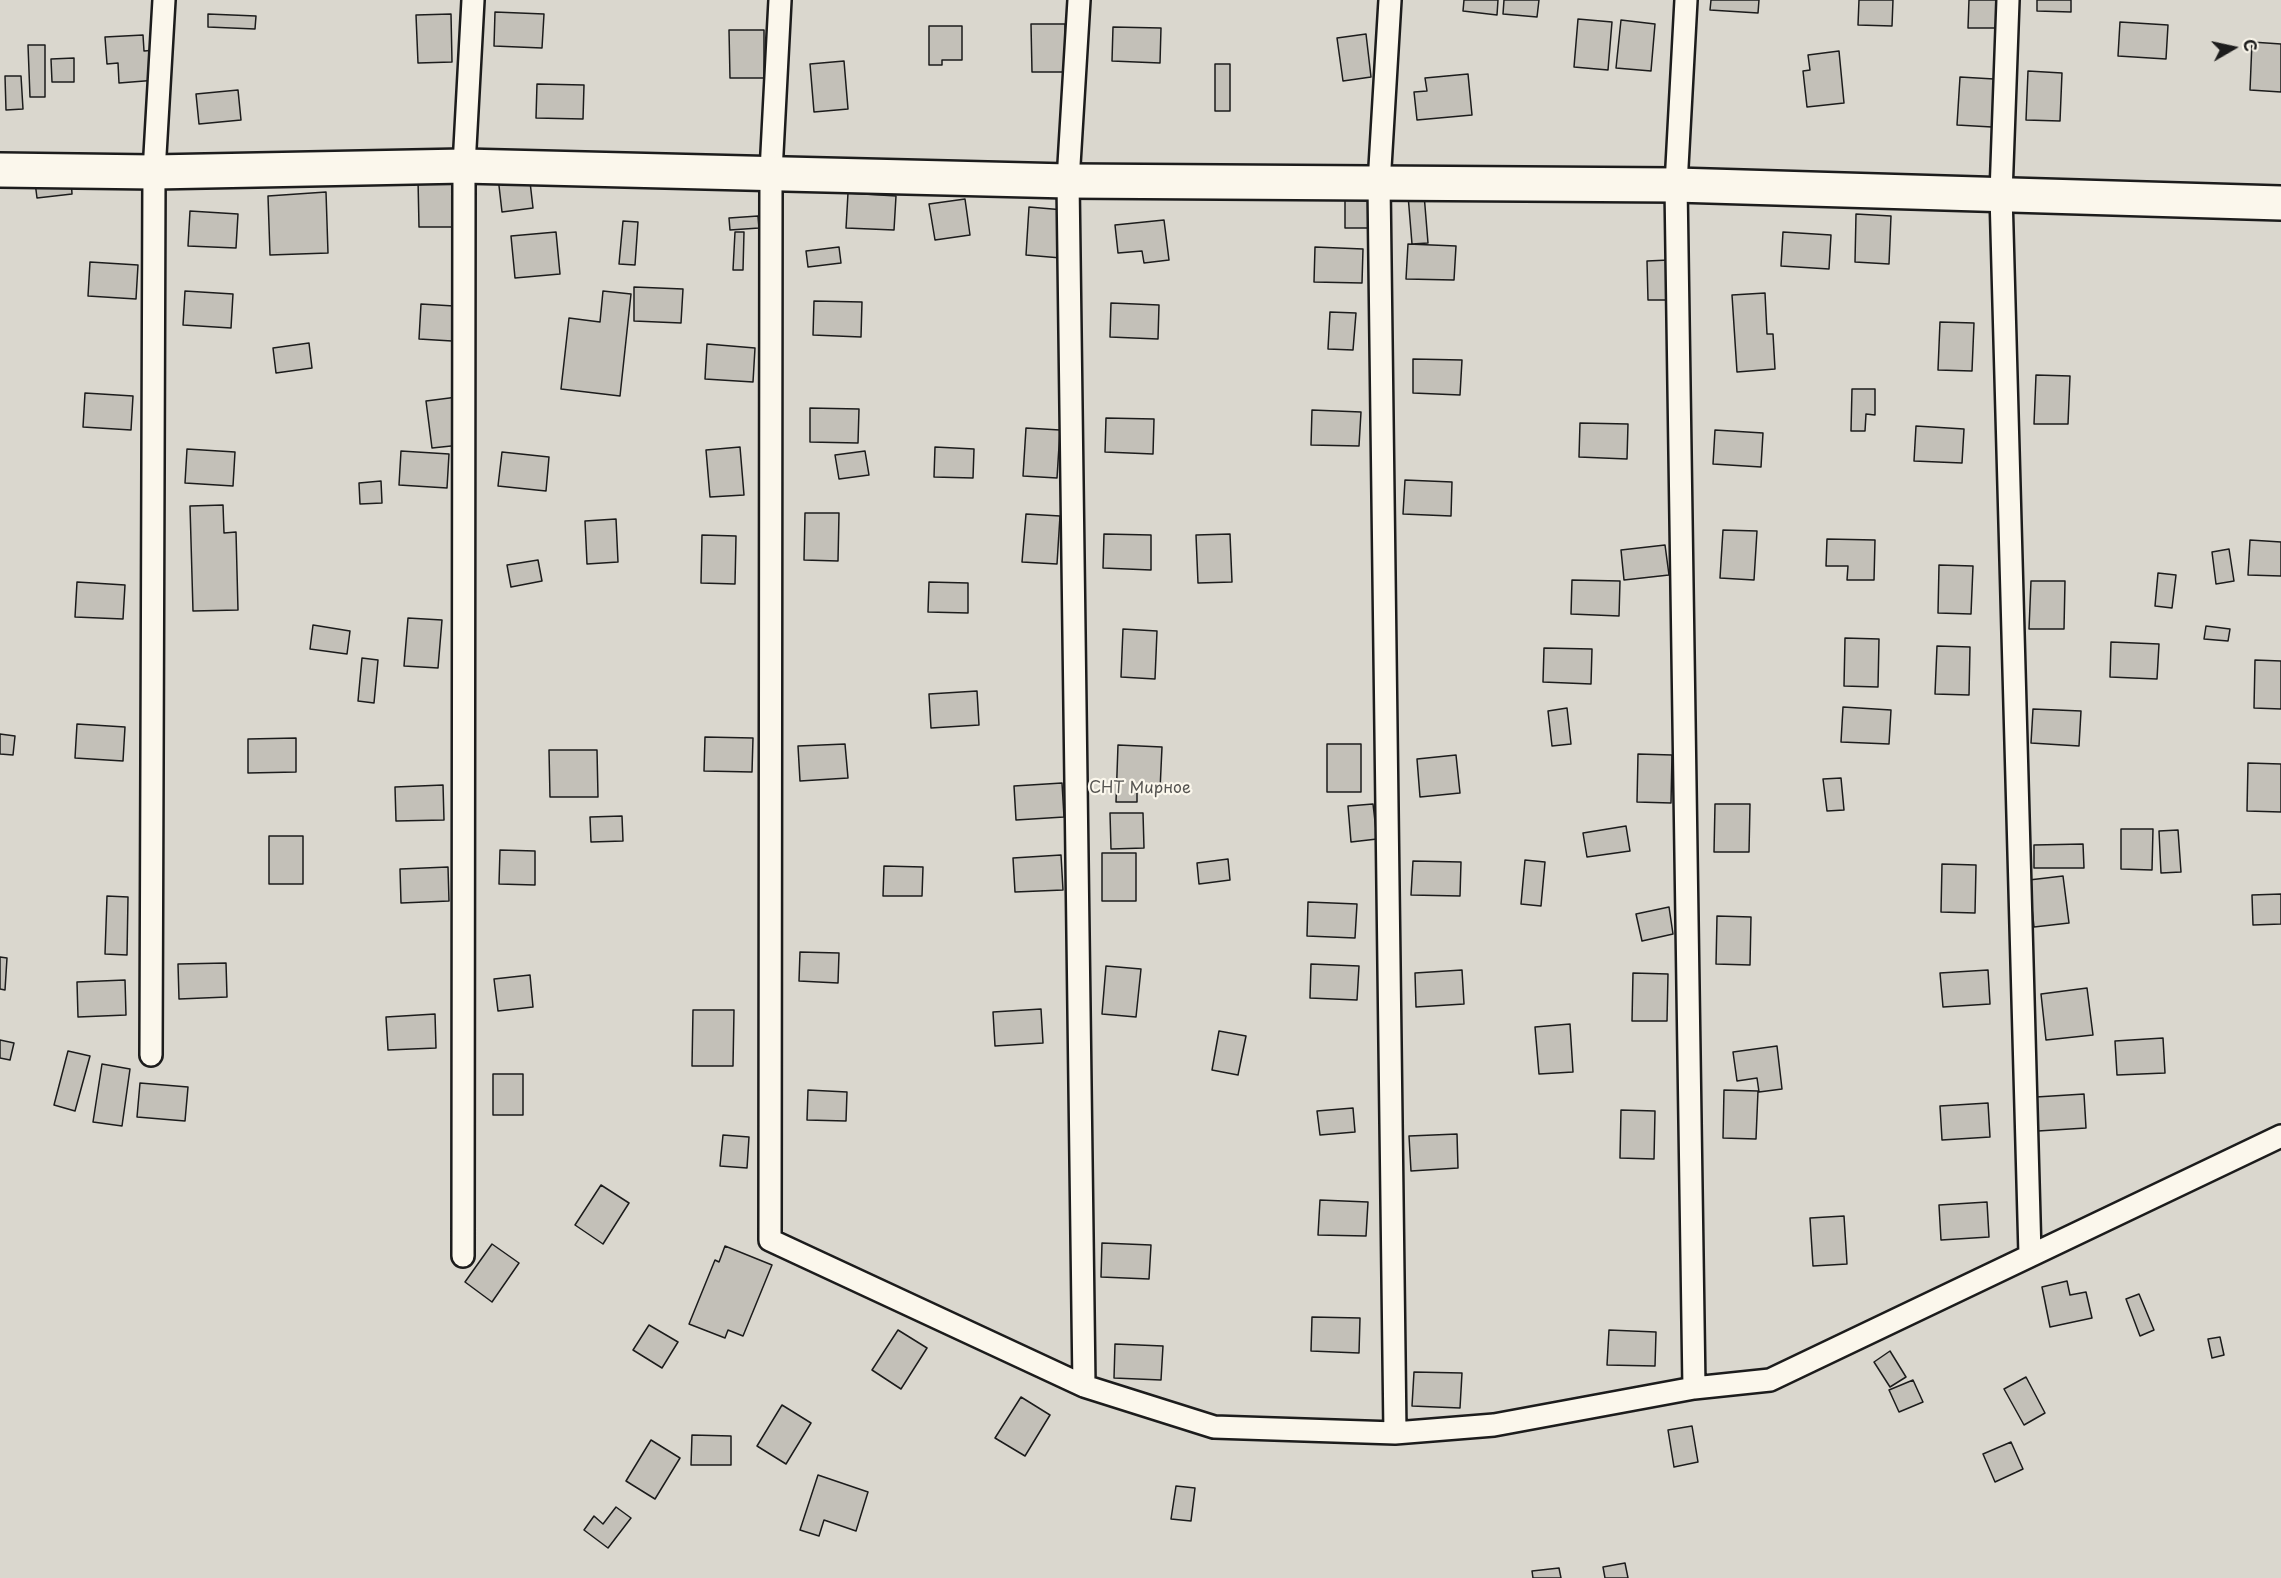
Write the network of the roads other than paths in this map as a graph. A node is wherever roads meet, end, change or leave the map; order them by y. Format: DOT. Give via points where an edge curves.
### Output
graph roads {
  1 [pos="164,0"];
  2 [pos="473,0"];
  3 [pos="780,0"];
  4 [pos="1078,0"];
  5 [pos="1390,0"];
  6 [pos="1686,0"];
  7 [pos="2008,0"];
  8 [pos="464,166"];
  9 [pos="0,170"];
  10 [pos="154,172"];
  11 [pos="771,172"];
  12 [pos="1068,182"];
  13 [pos="1379,184"];
  14 [pos="1676,185"];
  15 [pos="2001,194"];
  16 [pos="2281,203"];
  17 [pos="151,1055"];
  18 [pos="2281,1136"];
  19 [pos="2030,1255"];
  20 [pos="463,1256"];
  21 [pos="1084,1386"];
  22 [pos="1694,1388"];
  23 [pos="1395,1433"];
  1 -- 10 [label="lane"];
  2 -- 8 [label="lane"];
  3 -- 11 [label="lane"];
  4 -- 12 [label="lane"];
  5 -- 13 [label="lane"];
  6 -- 14 [label="lane"];
  7 -- 15 [label="lane"];
  8 -- 10 [label="street"];
  8 -- 11 [label="street"];
  8 -- 20 [label="lane"];
  9 -- 10 [label="street"];
  10 -- 17 [label="lane"];
  11 -- 12 [label="street"];
  11 -- 21 [label="lane" via="770,1240"];
  12 -- 13 [label="street"];
  12 -- 21 [label="lane"];
  13 -- 14 [label="street"];
  13 -- 23 [label="lane"];
  14 -- 15 [label="street"];
  14 -- 22 [label="lane"];
  15 -- 16 [label="street"];
  15 -- 19 [label="lane"];
  18 -- 19 [label="lane"];
  19 -- 22 [label="lane" via="1770,1380"];
  21 -- 23 [label="lane" via="1214,1427"];
  22 -- 23 [label="lane" via="1494,1425"];
}
